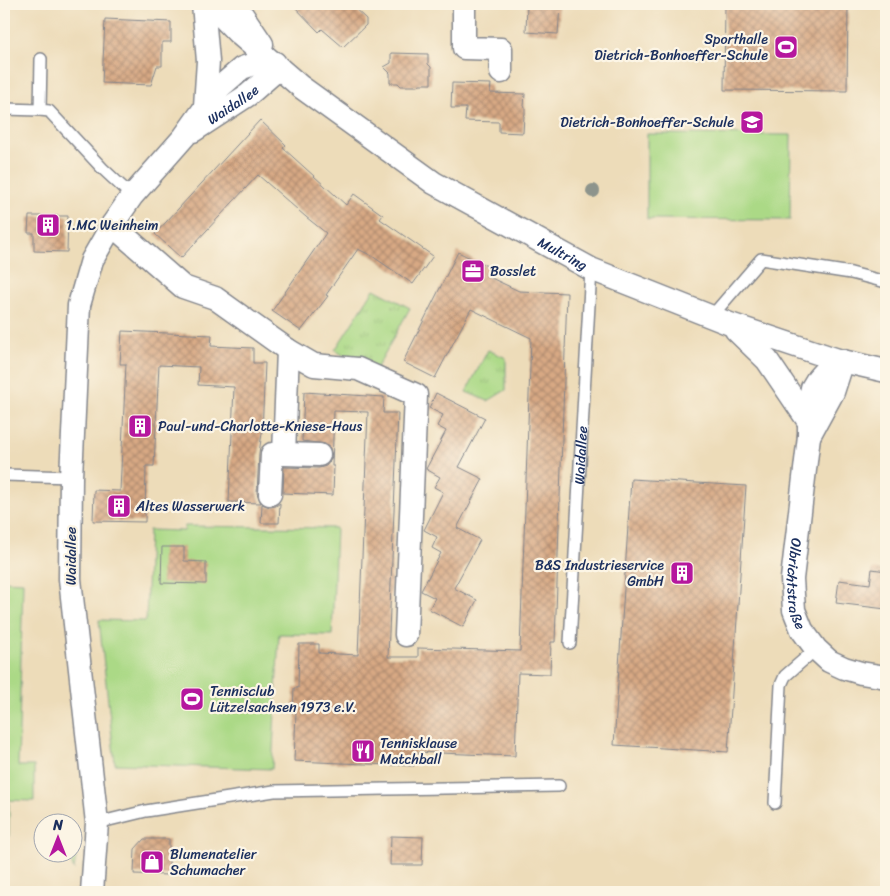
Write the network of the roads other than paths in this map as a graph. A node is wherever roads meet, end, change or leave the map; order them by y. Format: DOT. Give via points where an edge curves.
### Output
graph roads {
  1 [pos="203,4"];
  2 [pos="210,4"];
  3 [pos="235,4"];
  4 [pos="464,4"];
  5 [pos="42,59"];
  6 [pos="277,66"];
  7 [pos="500,72"];
  8 [pos="205,106"];
  9 [pos="4,108"];
  10 [pos="40,110"];
  11 [pos="184,137"];
  12 [pos="132,196"];
  13 [pos="112,225"];
  14 [pos="591,269"];
  15 [pos="886,282"];
  16 [pos="721,321"];
  17 [pos="288,350"];
  18 [pos="841,360"];
  19 [pos="886,370"];
  20 [pos="808,428"];
  21 [pos="284,454"];
  22 [pos="319,455"];
  23 [pos="4,475"];
  24 [pos="71,477"];
  25 [pos="270,494"];
  26 [pos="406,635"];
  27 [pos="570,643"];
  28 [pos="816,649"];
  29 [pos="886,676"];
  30 [pos="559,786"];
  31 [pos="775,803"];
  32 [pos="97,823"];
  33 [pos="92,892"];
  1 -- 8 [label="street, Waidallee" via="208,61"];
  2 -- 6 [label="street, Multring"];
  3 -- 6 [label="street, Multring"];
  4 -- 7 [label="street" via="464,48 501,49"];
  5 -- 10 [label="lane"];
  6 -- 8 [label="street, Waidallee" via="258,64 242,68"];
  6 -- 11 [label="street, Waidallee" via="248,95"];
  6 -- 14 [label="street, Multring" via="434,183"];
  8 -- 11 [label="street, Waidallee"];
  9 -- 10 [label="lane"];
  10 -- 12 [label="lane" via="49,111"];
  11 -- 12 [label="street, Waidallee"];
  12 -- 13 [label="street, Waidallee"];
  13 -- 17 [label="street" via="183,287 215,298"];
  13 -- 24 [label="street, Waidallee" via="92,260 79,305"];
  14 -- 16 [label="street, Multring"];
  14 -- 27 [label="lane, Waidallee"];
  15 -- 16 [label="lane" via="851,272 761,259"];
  16 -- 18 [label="street, Multring"];
  16 -- 20 [label="street" via="767,360"];
  17 -- 21 [label="street"];
  17 -- 26 [label="street" via="314,365 358,369 416,395"];
  18 -- 19 [label="street, Multring"];
  18 -- 20 [label="street, Olbrichtstraße" via="833,392"];
  20 -- 28 [label="street, Olbrichtstraße" via="792,579 794,610 802,630"];
  21 -- 22 [label="street"];
  21 -- 25 [label="street" via="272,454"];
  23 -- 24 [label="lane"];
  24 -- 32 [label="street, Waidallee" via="70,579"];
  28 -- 29 [label="street, Olbrichtstraße" via="844,668"];
  28 -- 31 [label="lane" via="785,676 781,685"];
  30 -- 32 [label="lane" via="274,791 146,811"];
  32 -- 33 [label="street, Waidallee"];
}
